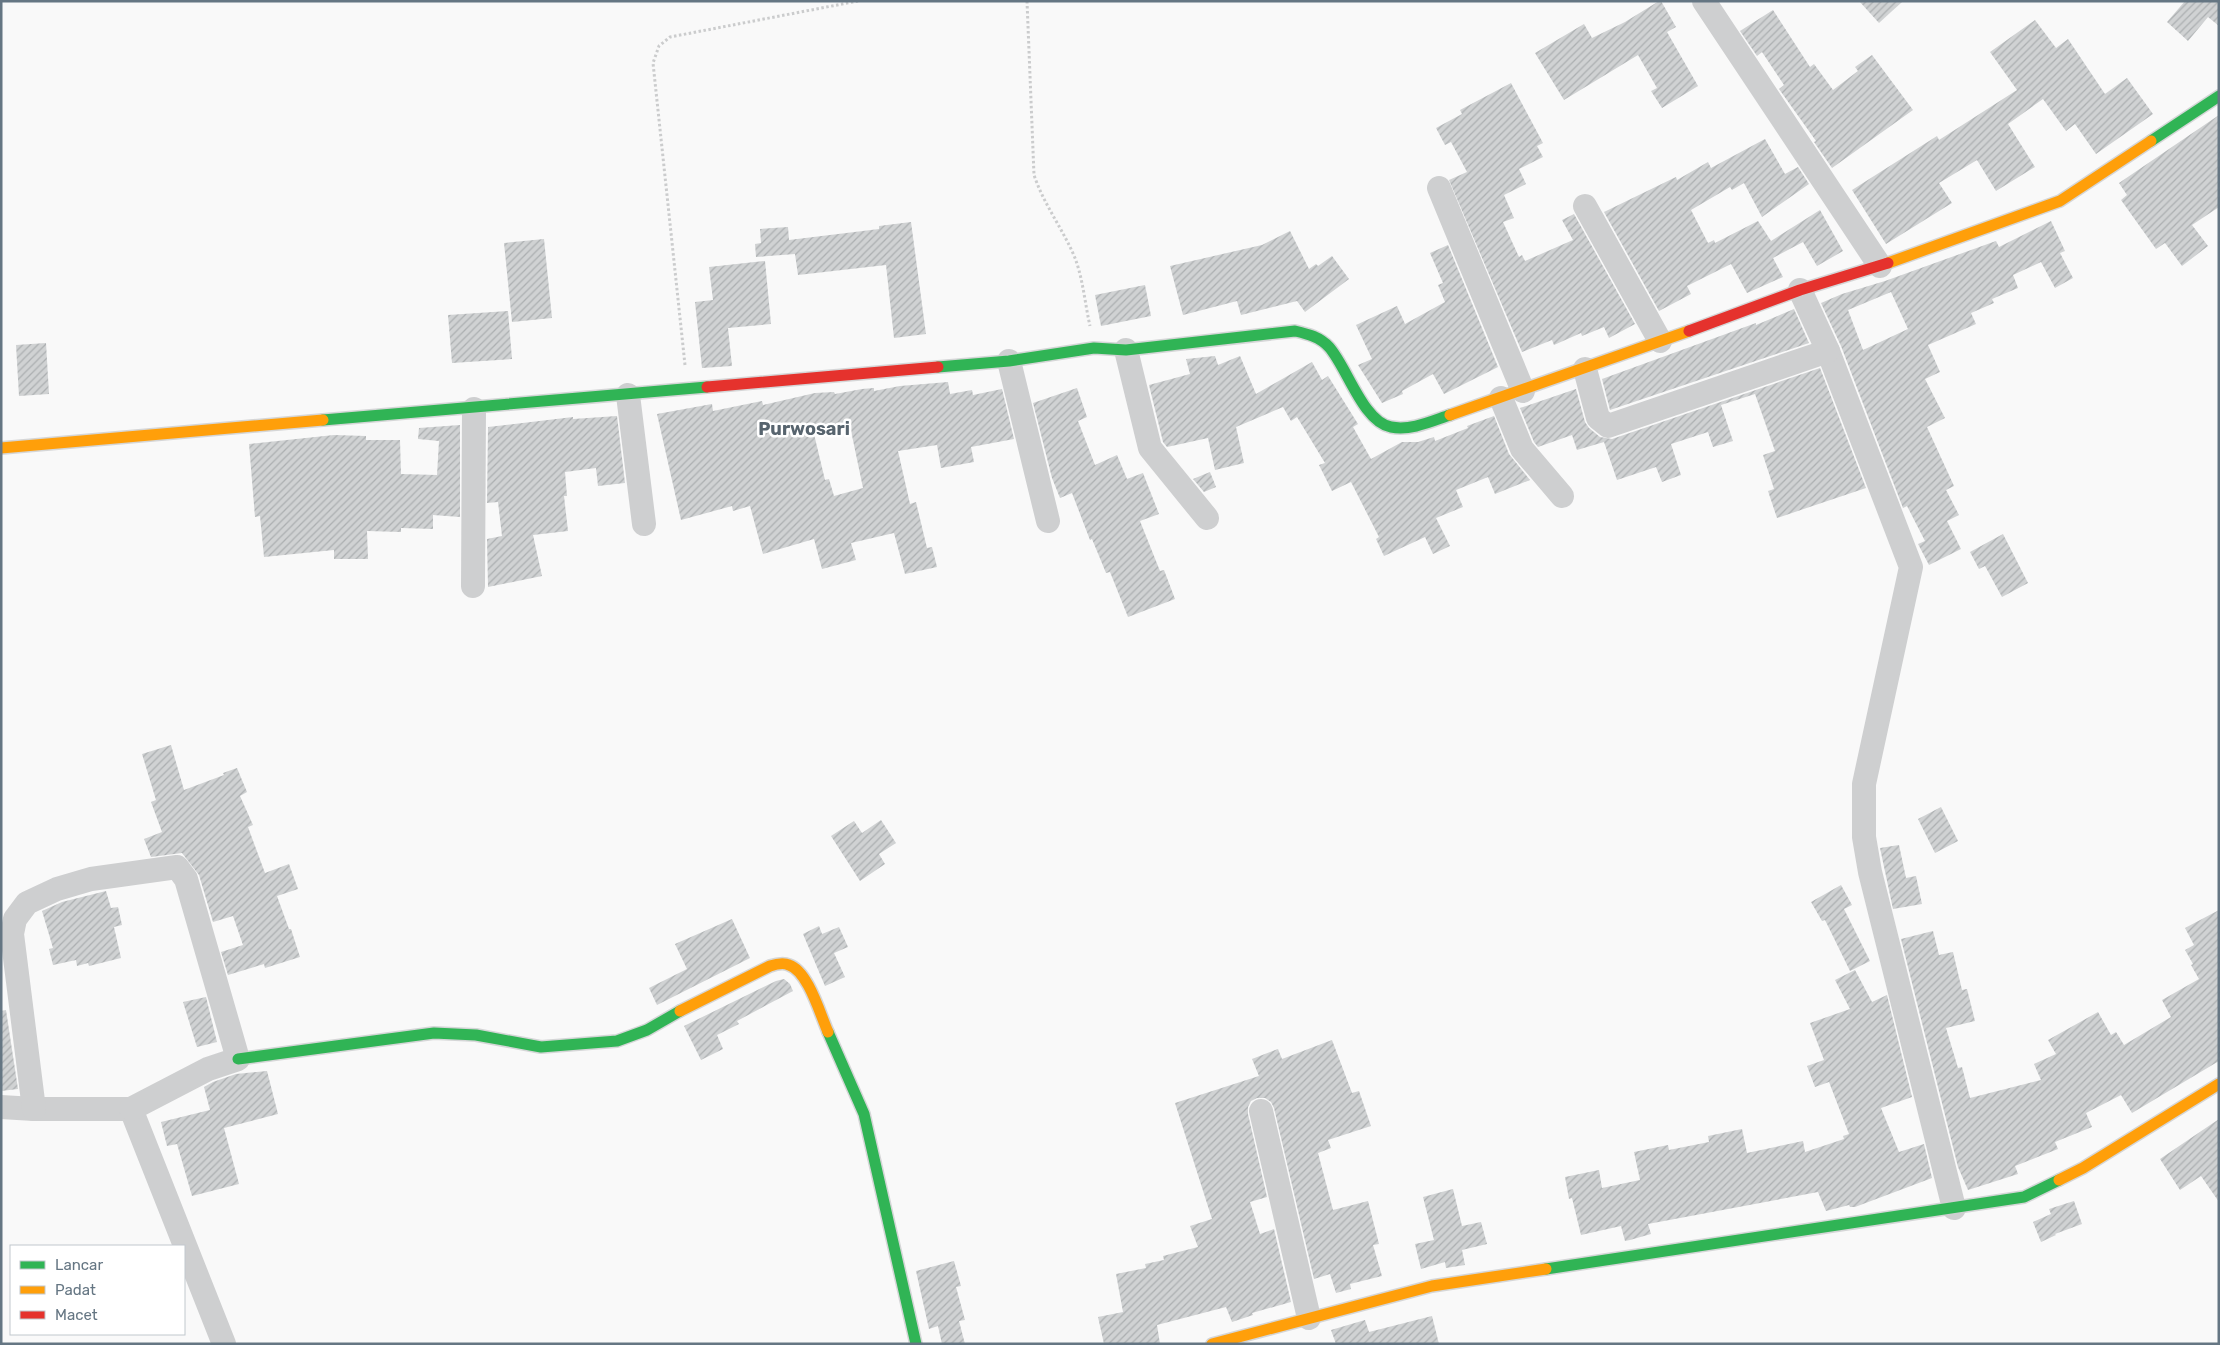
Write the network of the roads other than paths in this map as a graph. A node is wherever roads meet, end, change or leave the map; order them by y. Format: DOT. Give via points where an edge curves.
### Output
graph roads {
  1 [pos="1704,1"];
  2 [pos="2219,96"];
  3 [pos="1439,188"];
  4 [pos="1585,206"];
  5 [pos="1880,266"];
  6 [pos="1800,290"];
  7 [pos="1660,341"];
  8 [pos="1126,350"];
  9 [pos="1828,351"];
  10 [pos="1008,361"];
  11 [pos="1585,369"];
  12 [pos="1512,394"];
  13 [pos="628,395"];
  14 [pos="474,409"];
  15 [pos="1,448"];
  16 [pos="1562,496"];
  17 [pos="1207,518"];
  18 [pos="1048,521"];
  19 [pos="644,524"];
  20 [pos="474,586"];
  21 [pos="238,1059"];
  22 [pos="2219,1084"];
  23 [pos="1,1107"];
  24 [pos="131,1109"];
  25 [pos="34,1110"];
  26 [pos="1261,1111"];
  27 [pos="1954,1208"];
  28 [pos="185,1245"];
  29 [pos="185,1245"];
  30 [pos="1309,1318"];
  31 [pos="224,1344"];
  32 [pos="916,1344"];
  33 [pos="1212,1344"];
  1 -- 5 [label="street"];
  2 -- 5 [label="street" via="2060,201"];
  3 -- 12 [label="street"];
  4 -- 7 [label="street"];
  5 -- 6 [label="street"];
  6 -- 7 [label="street"];
  6 -- 9 [label="street"];
  7 -- 11 [label="street"];
  8 -- 10 [label="street" via="1094,348"];
  8 -- 12 [label="street" via="1295,330 1315,336 1329,346 1370,414 1390,427 1417,426"];
  8 -- 17 [label="street" via="1150,448"];
  9 -- 11 [label="street" via="1608,426 1598,418"];
  9 -- 27 [label="street" via="1911,567 1864,784 1864,838"];
  10 -- 13 [label="street"];
  10 -- 18 [label="street"];
  11 -- 12 [label="street"];
  12 -- 16 [label="street" via="1522,449"];
  13 -- 14 [label="street"];
  13 -- 19 [label="street"];
  14 -- 15 [label="street"];
  14 -- 20 [label="street"];
  21 -- 24 [label="street" via="208,1069"];
  21 -- 25 [label="street" via="186,879 177,867 90,879 27,903 15,919 12,934"];
  21 -- 32 [label="street" via="434,1033 476,1035 541,1047 617,1041 647,1030 770,966 784,962 794,966 803,975 864,1114"];
  22 -- 27 [label="street" via="2083,1168 2024,1198"];
  23 -- 25 [label="street"];
  24 -- 25 [label="street"];
  24 -- 28 [label="street"];
  26 -- 30 [label="street"];
  27 -- 30 [label="street" via="1432,1286"];
  29 -- 31 [label="street"];
  30 -- 33 [label="street"];
}
